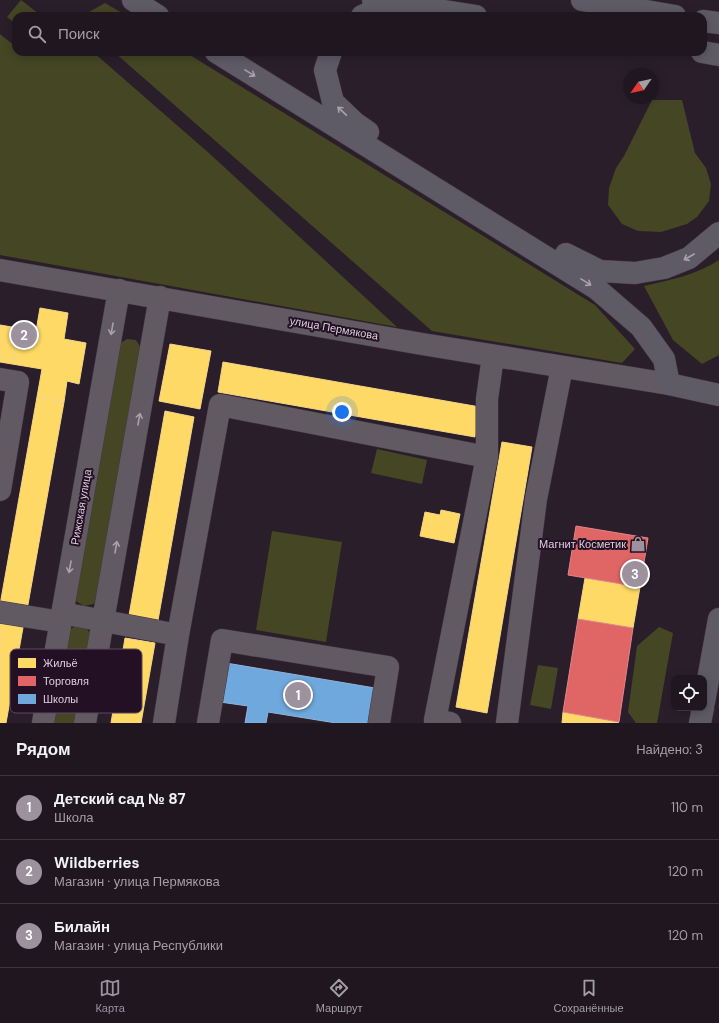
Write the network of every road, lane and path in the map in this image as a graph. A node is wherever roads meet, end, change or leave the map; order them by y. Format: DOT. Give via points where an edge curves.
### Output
graph roads {
  1 [pos="133,0"];
  2 [pos="582,0"];
  3 [pos="382,1"];
  4 [pos="152,12"];
  5 [pos="367,12"];
  6 [pos="451,12"];
  7 [pos="652,12"];
  8 [pos="707,22"];
  9 [pos="719,23"];
  10 [pos="707,53"];
  11 [pos="719,55"];
  12 [pos="222,56"];
  13 [pos="330,56"];
  14 [pos="719,233"];
  15 [pos="0,270"];
  16 [pos="119,290"];
  17 [pos="160,297"];
  18 [pos="493,356"];
  19 [pos="562,367"];
  20 [pos="0,379"];
  21 [pos="669,384"];
  22 [pos="719,395"];
  23 [pos="487,457"];
  24 [pos="0,490"];
  25 [pos="0,612"];
  26 [pos="62,617"];
  27 [pos="719,619"];
  28 [pos="103,620"];
  29 [pos="178,635"];
  30 [pos="56,649"];
  31 [pos="98,649"];
  32 [pos="707,685"];
  33 [pos="702,711"];
  34 [pos="45,713"];
  35 [pos="87,713"];
  36 [pos="43,723"];
  37 [pos="85,723"];
  38 [pos="164,723"];
  39 [pos="208,723"];
  40 [pos="379,723"];
  41 [pos="450,723"];
  42 [pos="507,723"];
  43 [pos="700,723"];
  1 -- 4 [label="main road"];
  2 -- 7 [label="main road"];
  3 -- 5 [label="main road"];
  3 -- 6 [label="main road"];
  8 -- 9 [label="main road"];
  10 -- 11 [label="main road"];
  12 -- 21 [label="main road, one-way" via="597,288 641,327 664,359"];
  14 -- 13 [label="main road, one-way" via="689,258 664,268 635,273 600,271 575,260 355,123 333,102 324,70"];
  15 -- 16 [label="street, улица Пермякова"];
  16 -- 17 [label="street, улица Пермякова"];
  16 -- 26 [label="street, Рижская улица, one-way"];
  17 -- 18 [label="street, улица Пермякова"];
  28 -- 17 [label="street, one-way"];
  18 -- 19 [label="street, улица Пермякова"];
  18 -- 23 [label="street" via="487,399"];
  19 -- 21 [label="street, улица Пермякова"];
  19 -- 42 [label="street" via="536,499"];
  20 -- 24 [label="street" via="18,382"];
  21 -- 22 [label="main road"];
  23 -- 29 [label="street" via="220,405"];
  23 -- 41 [label="street" via="436,720"];
  25 -- 26 [label="street"];
  26 -- 28 [label="street"];
  26 -- 30 [label="street, Рижская улица"];
  27 -- 32 [label="main road"];
  28 -- 29 [label="street"];
  28 -- 31 [label="street"];
  29 -- 38 [label="street"];
  33 -- 43 [label="main road"];
  34 -- 36 [label="street, Рижская улица"];
  35 -- 37 [label="street"];
  39 -- 40 [label="street" via="222,640 388,667"];
}
